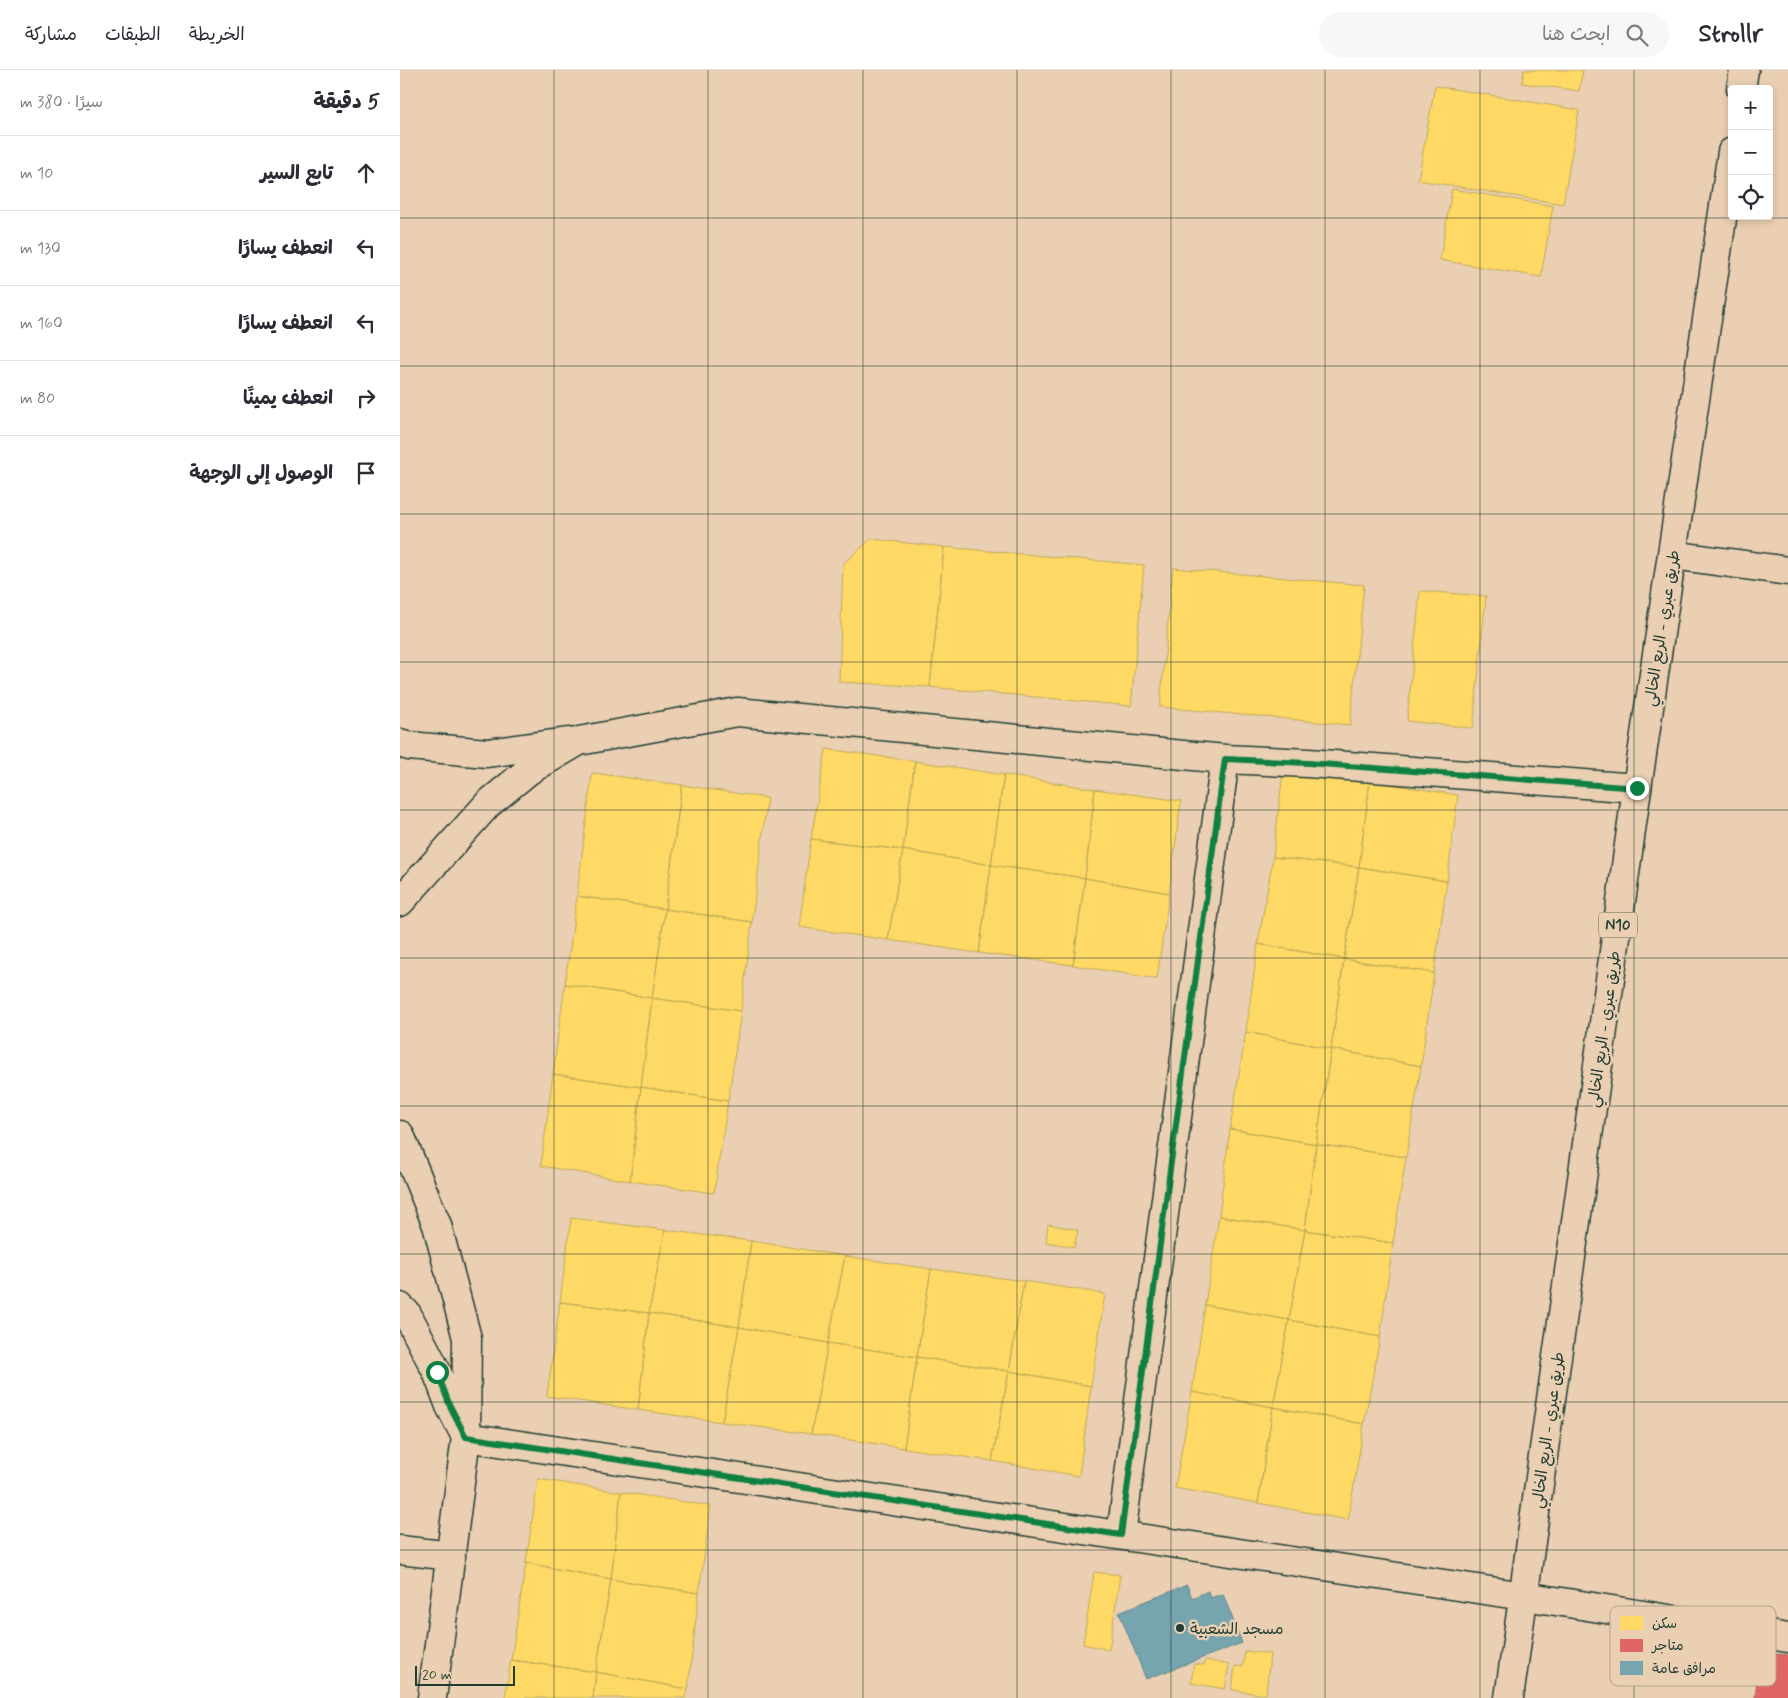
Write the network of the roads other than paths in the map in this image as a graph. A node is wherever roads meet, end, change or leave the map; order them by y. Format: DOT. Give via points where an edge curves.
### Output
graph roads {
  1 [pos="1744,70"];
  2 [pos="1742,85"];
  3 [pos="1729,175"];
  4 [pos="1672,555"];
  5 [pos="1788,571"];
  6 [pos="579,741"];
  7 [pos="400,743"];
  8 [pos="1225,759"];
  9 [pos="1637,788"];
  10 [pos="400,902"];
  11 [pos="400,1135"];
  12 [pos="400,1307"];
  13 [pos="466,1437"];
  14 [pos="1121,1535"];
  15 [pos="400,1550"];
  16 [pos="451,1556"];
  17 [pos="1524,1596"];
  18 [pos="1610,1610"];
  19 [pos="432,1698"];
  20 [pos="1509,1698"];
  1 -- 2 [label="main road"];
  3 -- 4 [label="main road, طريق عبري - الربع الخالي / N10"];
  4 -- 5 [label="main road"];
  4 -- 9 [label="main road, طريق عبري - الربع الخالي / N10"];
  6 -- 7 [label="main road" via="487,753"];
  6 -- 8 [label="main road" via="737,712"];
  6 -- 10 [label="main road" via="528,772 488,804"];
  8 -- 9 [label="main road"];
  8 -- 14 [label="main road"];
  9 -- 17 [label="main road, طريق عبري - الربع الخالي / N10"];
  11 -- 13 [label="main road" via="437,1225 467,1338"];
  12 -- 13 [label="main road" via="407,1314 437,1372"];
  13 -- 14 [label="main road"];
  13 -- 16 [label="main road"];
  14 -- 17 [label="main road"];
  15 -- 16 [label="main road"];
  16 -- 19 [label="main road"];
  17 -- 18 [label="main road"];
  17 -- 20 [label="main road, طريق عبري - الربع الخالي / N10"];
}
